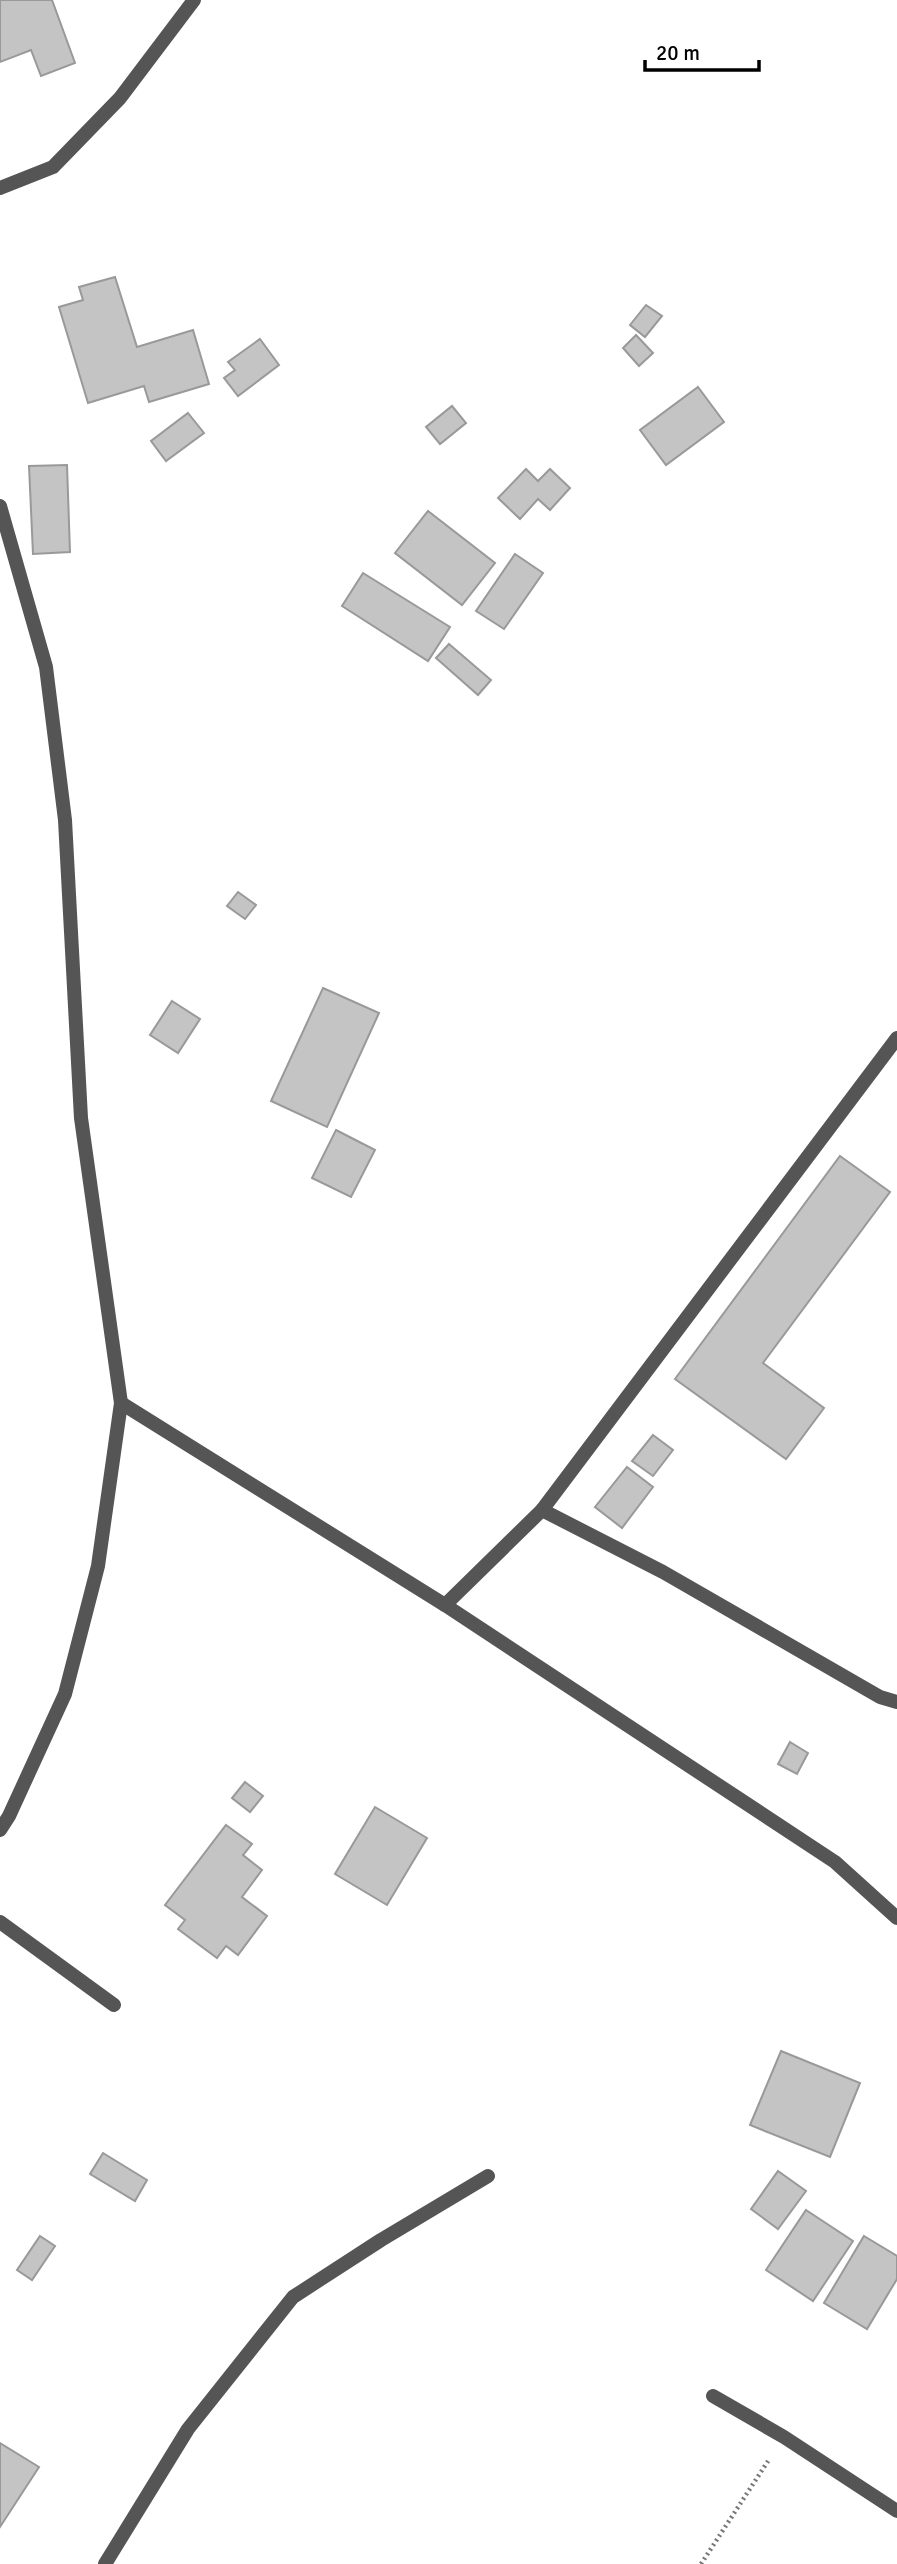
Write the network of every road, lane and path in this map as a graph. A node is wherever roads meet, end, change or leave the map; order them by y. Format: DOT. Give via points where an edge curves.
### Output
graph roads {
  1 [pos="194,0"];
  2 [pos="0,188"];
  3 [pos="0,506"];
  4 [pos="897,1038"];
  5 [pos="121,1403"];
  6 [pos="542,1510"];
  7 [pos="446,1605"];
  8 [pos="897,1702"];
  9 [pos="0,1830"];
  10 [pos="897,1918"];
  11 [pos="0,1922"];
  12 [pos="114,2004"];
  13 [pos="488,2176"];
  14 [pos="713,2396"];
  15 [pos="784,2437"];
  16 [pos="897,2511"];
  17 [pos="110,2563"];
  18 [pos="701,2564"];
  1 -- 2 [label="street" via="120,98 53,167"];
  3 -- 5 [label="street" via="46,667 65,820 81,1118"];
  4 -- 6 [label="street"];
  5 -- 7 [label="street"];
  5 -- 9 [label="street" via="98,1566 65,1694"];
  6 -- 7 [label="street"];
  6 -- 8 [label="street" via="663,1572 880,1697"];
  7 -- 10 [label="street" via="835,1862"];
  11 -- 12 [label="street"];
  13 -- 17 [label="street" via="293,2297 188,2429"];
  14 -- 15 [label="street"];
  15 -- 16 [label="street"];
  15 -- 18 [label="path"];
}
